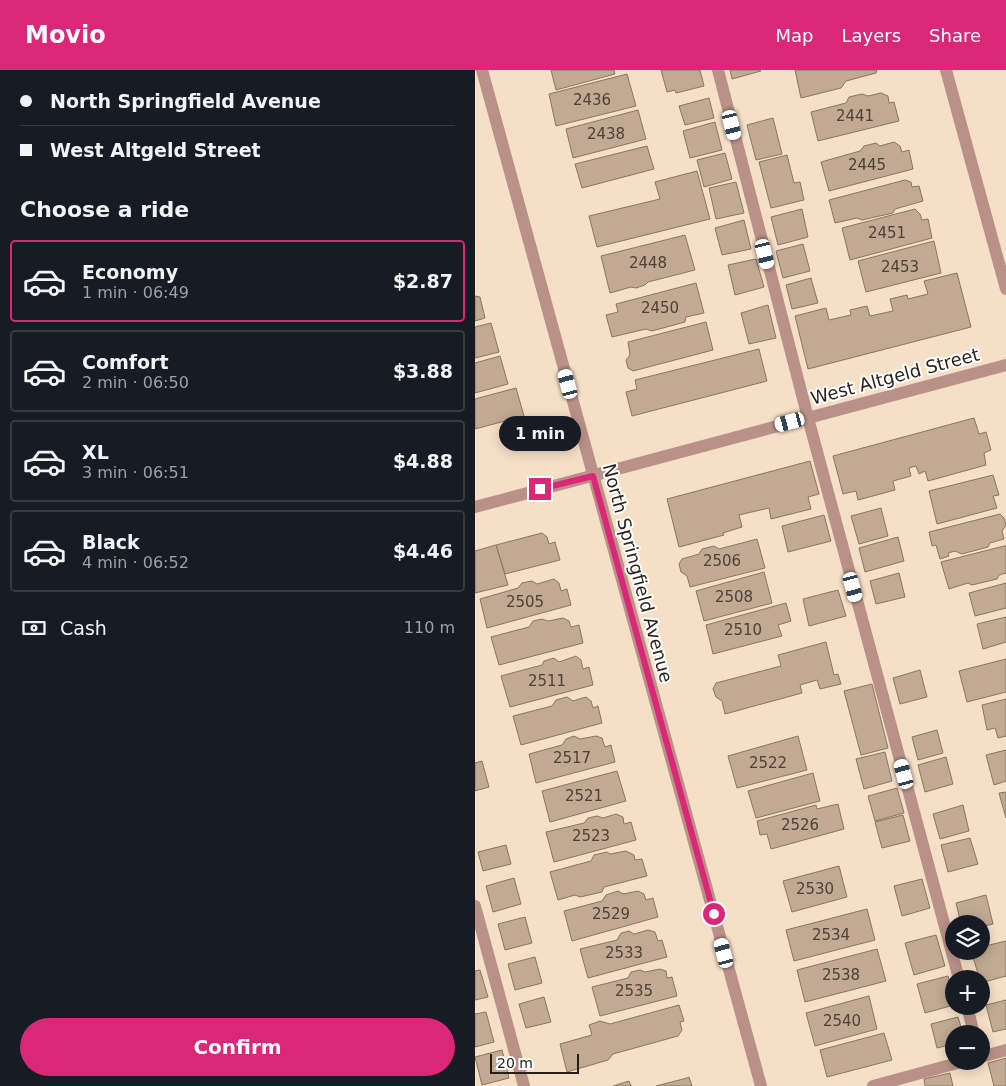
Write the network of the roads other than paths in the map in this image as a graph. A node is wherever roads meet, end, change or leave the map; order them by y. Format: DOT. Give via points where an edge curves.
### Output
graph roads {
  1 [pos="482,70"];
  2 [pos="718,70"];
  3 [pos="946,70"];
  4 [pos="1006,289"];
  5 [pos="1006,365"];
  6 [pos="808,418"];
  7 [pos="593,476"];
  8 [pos="475,507"];
  9 [pos="475,906"];
  10 [pos="957,970"];
  11 [pos="1006,1050"];
  12 [pos="990,1054"];
  13 [pos="945,1066"];
  14 [pos="523,1086"];
  15 [pos="761,1086"];
  16 [pos="873,1086"];
  1 -- 7 [label="street, North Springfield Avenue"];
  2 -- 6 [label="street"];
  3 -- 4 [label="street"];
  5 -- 6 [label="street, West Altgeld Street"];
  6 -- 7 [label="street, West Altgeld Street"];
  6 -- 10 [label="street"];
  7 -- 8 [label="street, West Altgeld Street"];
  7 -- 15 [label="street, North Springfield Avenue"];
  9 -- 14 [label="street"];
  11 -- 12 [label="street"];
  13 -- 16 [label="street"];
}
